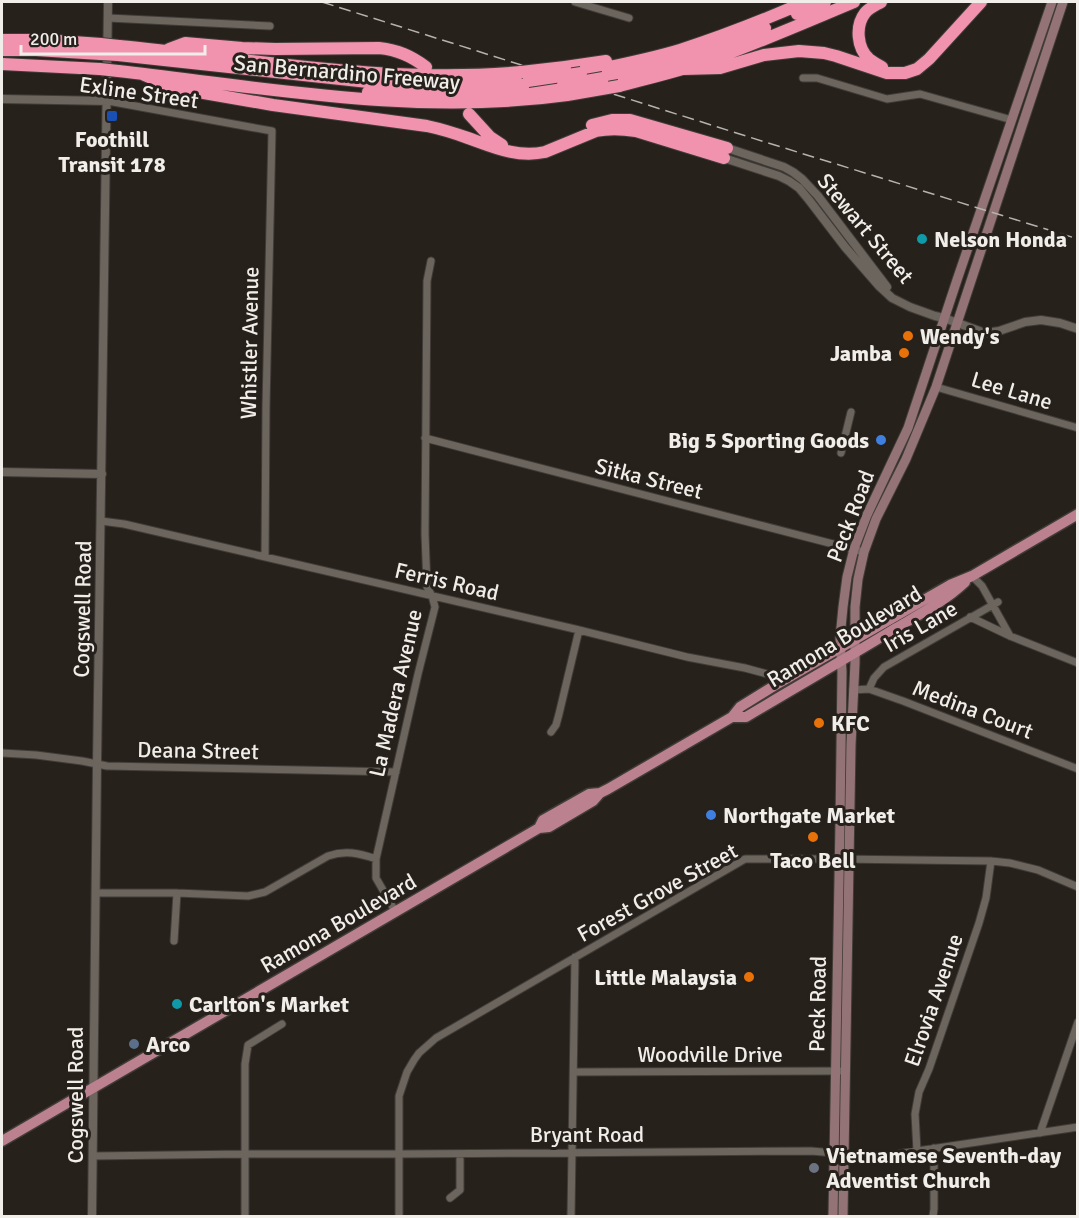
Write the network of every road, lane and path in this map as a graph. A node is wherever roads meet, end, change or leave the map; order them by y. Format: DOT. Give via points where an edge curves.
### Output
graph roads {
  1 [pos="108,2"];
  2 [pos="575,2"];
  3 [pos="786,2"];
  4 [pos="805,2"];
  5 [pos="825,2"];
  6 [pos="854,2"];
  7 [pos="881,2"];
  8 [pos="972,2"];
  9 [pos="981,2"];
  10 [pos="1052,2"];
  11 [pos="1063,2"];
  12 [pos="108,18"];
  13 [pos="629,18"];
  14 [pos="270,26"];
  15 [pos="2,40"];
  16 [pos="2,49"];
  17 [pos="100,49"];
  18 [pos="118,50"];
  19 [pos="164,50"];
  20 [pos="2,64"];
  21 [pos="426,67"];
  22 [pos="682,69"];
  23 [pos="142,74"];
  24 [pos="524,76"];
  25 [pos="802,78"];
  26 [pos="565,90"];
  27 [pos="2,99"];
  28 [pos="108,101"];
  29 [pos="469,114"];
  30 [pos="1012,120"];
  31 [pos="272,131"];
  32 [pos="726,153"];
  33 [pos="430,261"];
  34 [pos="944,318"];
  35 [pos="958,323"];
  36 [pos="1077,328"];
  37 [pos="936,387"];
  38 [pos="851,412"];
  39 [pos="1077,428"];
  40 [pos="425,438"];
  41 [pos="841,453"];
  42 [pos="2,472"];
  43 [pos="102,474"];
  44 [pos="1077,514"];
  45 [pos="101,521"];
  46 [pos="854,549"];
  47 [pos="864,552"];
  48 [pos="265,557"];
  49 [pos="972,576"];
  50 [pos="432,596"];
  51 [pos="995,603"];
  52 [pos="970,617"];
  53 [pos="579,630"];
  54 [pos="1010,636"];
  55 [pos="855,640"];
  56 [pos="840,648"];
  57 [pos="855,653"];
  58 [pos="842,660"];
  59 [pos="1077,663"];
  60 [pos="783,681"];
  61 [pos="869,689"];
  62 [pos="853,690"];
  63 [pos="732,717"];
  64 [pos="551,732"];
  65 [pos="2,753"];
  66 [pos="840,754"];
  67 [pos="850,754"];
  68 [pos="97,765"];
  69 [pos="1077,770"];
  70 [pos="396,772"];
  71 [pos="376,859"];
  72 [pos="839,859"];
  73 [pos="849,859"];
  74 [pos="991,861"];
  75 [pos="1077,887"];
  76 [pos="96,893"];
  77 [pos="177,893"];
  78 [pos="395,911"];
  79 [pos="174,941"];
  80 [pos="574,957"];
  81 [pos="837,973"];
  82 [pos="848,973"];
  83 [pos="1077,1022"];
  84 [pos="282,1024"];
  85 [pos="836,1071"];
  86 [pos="846,1071"];
  87 [pos="574,1072"];
  88 [pos="93,1089"];
  89 [pos="1077,1127"];
  90 [pos="1040,1132"];
  91 [pos="2,1141"];
  92 [pos="934,1148"];
  93 [pos="917,1151"];
  94 [pos="572,1152"];
  95 [pos="834,1153"];
  96 [pos="245,1154"];
  97 [pos="398,1154"];
  98 [pos="460,1154"];
  99 [pos="93,1156"];
  100 [pos="844,1157"];
  101 [pos="450,1198"];
  102 [pos="92,1216"];
  103 [pos="245,1216"];
  104 [pos="399,1216"];
  105 [pos="571,1216"];
  106 [pos="833,1216"];
  107 [pos="843,1216"];
  108 [pos="933,1216"];
  1 -- 12 [label="street, Cogswell Road"];
  2 -- 13 [label="street"];
  3 -- 24 [label="highway, San Bernardino Freeway, bridge" via="672,46"];
  4 -- 24 [label="highway, bridge" via="755,24 635,62 581,74"];
  5 -- 26 [label="highway, bridge" via="692,56"];
  6 -- 22 [label="highway, San Bernardino Freeway"];
  7 -- 8 [label="highway" via="864,14 859,25 860,44 875,63 899,69 921,58"];
  9 -- 22 [label="highway" via="929,59 905,73 887,74 836,56 799,51 764,55 720,68"];
  10 -- 30 [label="main road, Peck Road"];
  11 -- 35 [label="main road, Peck Road"];
  12 -- 14 [label="street"];
  12 -- 28 [label="street, Cogswell Road"];
  15 -- 17 [label="highway, San Bernardino Freeway" via="45,40"];
  16 -- 17 [label="highway"];
  17 -- 18 [label="highway, San Bernardino Freeway, bridge"];
  18 -- 19 [label="highway, San Bernardino Freeway"];
  18 -- 24 [label="highway" via="387,84 471,85"];
  19 -- 21 [label="highway" via="185,43 275,49 379,48 403,52"];
  19 -- 24 [label="highway, San Bernardino Freeway" via="384,74"];
  20 -- 23 [label="highway, San Bernardino Freeway, bridge"];
  22 -- 26 [label="highway, San Bernardino Freeway, bridge" via="619,86"];
  23 -- 26 [label="highway, San Bernardino Freeway" via="420,103 491,102"];
  23 -- 32 [label="highway" via="175,88 427,126 520,154 545,152 605,129 636,131"];
  25 -- 30 [label="street" via="817,78 887,99 920,94"];
  27 -- 28 [label="street, Exline Street"];
  28 -- 31 [label="street, Exline Street"];
  28 -- 43 [label="street, Cogswell Road"];
  29 -- 32 [label="highway" via="498,143 526,150 621,119"];
  30 -- 34 [label="main road, Peck Road"];
  31 -- 48 [label="street, Whistler Avenue"];
  32 -- 34 [label="street, Stewart Street" via="765,160 793,172 818,196 887,287 909,303 938,312"];
  33 -- 40 [label="street, La Madera Avenue"];
  34 -- 35 [label="street, Stewart Street"];
  34 -- 46 [label="main road, Peck Road" via="908,428"];
  35 -- 36 [label="street, Stewart Street" via="985,333 1041,320"];
  35 -- 37 [label="main road, Peck Road"];
  37 -- 39 [label="street, Lee Lane"];
  37 -- 47 [label="main road, Peck Road"];
  38 -- 41 [label="street"];
  40 -- 46 [label="street, Sitka Street"];
  40 -- 50 [label="street, La Madera Avenue" via="425,545 427,587"];
  42 -- 43 [label="street"];
  43 -- 45 [label="street, Cogswell Road"];
  44 -- 49 [label="main road, Ramona Boulevard"];
  45 -- 48 [label="street, Ferris Road"];
  45 -- 68 [label="street, Cogswell Road"];
  46 -- 47 [label="street, Sitka Street"];
  46 -- 56 [label="main road, Peck Road" via="847,577"];
  47 -- 55 [label="main road, Peck Road" via="855,607"];
  48 -- 50 [label="street, Ferris Road"];
  49 -- 51 [label="street"];
  49 -- 55 [label="main road, Ramona Boulevard"];
  49 -- 57 [label="main road, Ramona Boulevard" via="954,593"];
  50 -- 53 [label="street, Ferris Road"];
  50 -- 70 [label="street, La Madera Avenue" via="435,607"];
  51 -- 52 [label="street, Iris Lane"];
  51 -- 54 [label="street"];
  52 -- 54 [label="street"];
  52 -- 61 [label="street, Iris Lane" via="884,667"];
  53 -- 60 [label="street, Ferris Road" via="754,670"];
  53 -- 64 [label="street" via="560,714"];
  54 -- 59 [label="street"];
  55 -- 56 [label="main road, Ramona Boulevard"];
  55 -- 57 [label="main road, Peck Road"];
  56 -- 58 [label="main road, Peck Road"];
  56 -- 60 [label="main road, Ramona Boulevard"];
  57 -- 58 [label="main road, Ramona Boulevard"];
  57 -- 62 [label="main road, Peck Road"];
  58 -- 63 [label="main road, Ramona Boulevard" via="746,717"];
  58 -- 66 [label="main road, Peck Road"];
  60 -- 63 [label="main road, Ramona Boulevard"];
  61 -- 62 [label="street, Medina Court"];
  61 -- 69 [label="street, Medina Court"];
  62 -- 67 [label="main road, Peck Road"];
  63 -- 78 [label="main road, Ramona Boulevard" via="600,793 585,807 549,827 539,828"];
  65 -- 68 [label="street, Deana Street"];
  66 -- 67 [label="main road"];
  66 -- 72 [label="main road, Peck Road"];
  67 -- 73 [label="main road, Peck Road"];
  68 -- 70 [label="street, Deana Street"];
  68 -- 76 [label="street, Cogswell Road"];
  70 -- 71 [label="street, La Madera Avenue"];
  71 -- 77 [label="street" via="358,853 338,853 265,892 248,896"];
  71 -- 78 [label="street, La Madera Avenue" via="376,878"];
  72 -- 73 [label="street, Forest Grove Street"];
  72 -- 80 [label="street, Forest Grove Street" via="745,859"];
  72 -- 81 [label="main road, Peck Road"];
  73 -- 74 [label="street, Forest Grove Street"];
  73 -- 82 [label="main road, Peck Road"];
  74 -- 75 [label="street, Forest Grove Street" via="1038,870"];
  74 -- 93 [label="street, Elrovia Avenue" via="979,923 919,1092 915,1114"];
  76 -- 77 [label="street"];
  76 -- 88 [label="street, Cogswell Road"];
  77 -- 79 [label="street"];
  78 -- 88 [label="main road, Ramona Boulevard"];
  80 -- 87 [label="street"];
  80 -- 97 [label="street, Forest Grove Street" via="436,1038 419,1053 399,1096"];
  81 -- 82 [label="main road"];
  81 -- 85 [label="main road, Peck Road"];
  82 -- 86 [label="main road, Peck Road"];
  83 -- 90 [label="street"];
  84 -- 96 [label="street" via="248,1045"];
  85 -- 86 [label="street, Woodville Drive"];
  85 -- 87 [label="street, Woodville Drive"];
  85 -- 95 [label="main road, Peck Road"];
  86 -- 100 [label="main road, Peck Road"];
  87 -- 94 [label="street"];
  88 -- 91 [label="main road, Ramona Boulevard"];
  88 -- 99 [label="street, Cogswell Road"];
  89 -- 90 [label="street, Bryant Road"];
  90 -- 92 [label="street, Bryant Road"];
  92 -- 93 [label="street, Bryant Road"];
  92 -- 108 [label="street"];
  93 -- 100 [label="street, Bryant Road" via="863,1159"];
  94 -- 95 [label="street, Bryant Road"];
  94 -- 98 [label="street, Bryant Road"];
  94 -- 105 [label="street"];
  95 -- 100 [label="street, Bryant Road"];
  95 -- 106 [label="main road, Peck Road"];
  96 -- 97 [label="street, Bryant Road"];
  96 -- 99 [label="street, Bryant Road"];
  96 -- 103 [label="street"];
  97 -- 98 [label="street, Bryant Road"];
  97 -- 104 [label="street"];
  98 -- 101 [label="street" via="460,1190"];
  99 -- 102 [label="street, Cogswell Road"];
  100 -- 107 [label="main road, Peck Road"];
}
